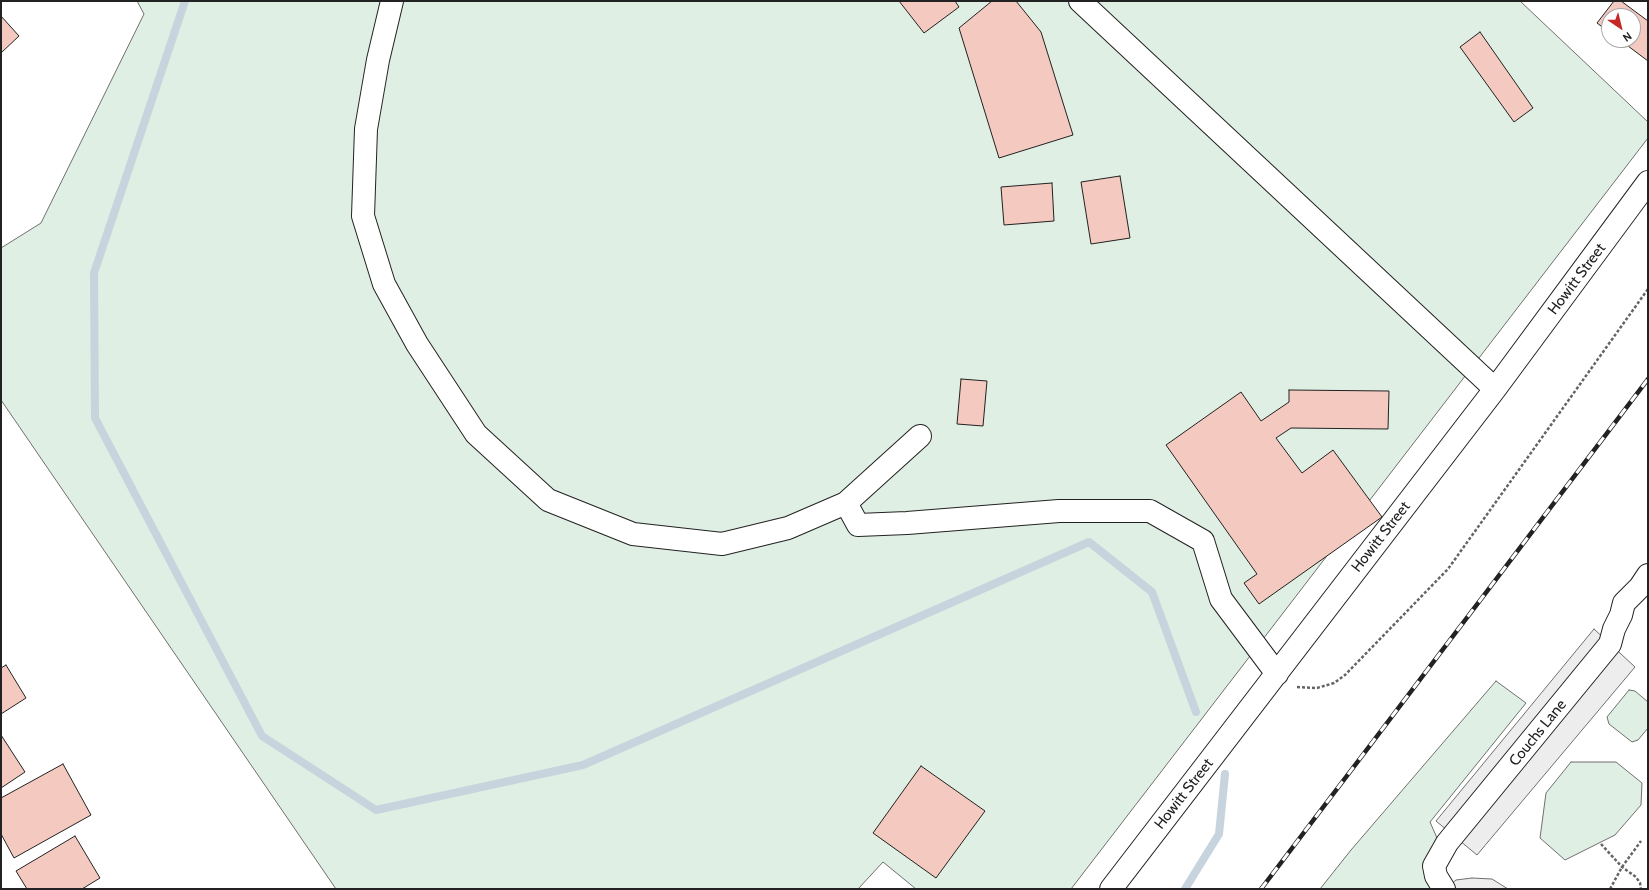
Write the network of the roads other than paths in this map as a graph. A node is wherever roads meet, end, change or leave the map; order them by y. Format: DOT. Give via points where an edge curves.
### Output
graph roads {
  1 [pos="392,1"];
  2 [pos="1080,1"];
  3 [pos="1648,182"];
  4 [pos="1648,189"];
  5 [pos="1625,215"];
  6 [pos="1496,389"];
  7 [pos="920,436"];
  8 [pos="846,503"];
  9 [pos="1648,575"];
  10 [pos="1284,680"];
  11 [pos="1111,889"];
  12 [pos="1444,889"];
  1 -- 8 [label="street" via="366,129 363,216 384,284 417,344 476,434 548,500 633,534 722,544 788,528"];
  2 -- 6 [label="street"];
  3 -- 5 [label="street, Howitt Street"];
  4 -- 5 [label="street"];
  5 -- 6 [label="street, Howitt Street"];
  6 -- 10 [label="street, Howitt Street"];
  7 -- 8 [label="street"];
  8 -- 10 [label="street" via="858,525 907,524 1059,511 1150,511 1202,541 1221,599"];
  9 -- 12 [label="street, Couchs Lane" via="1624,603 1610,644 1447,843 1434,866 1436,876"];
  10 -- 11 [label="street, Howitt Street"];
}
